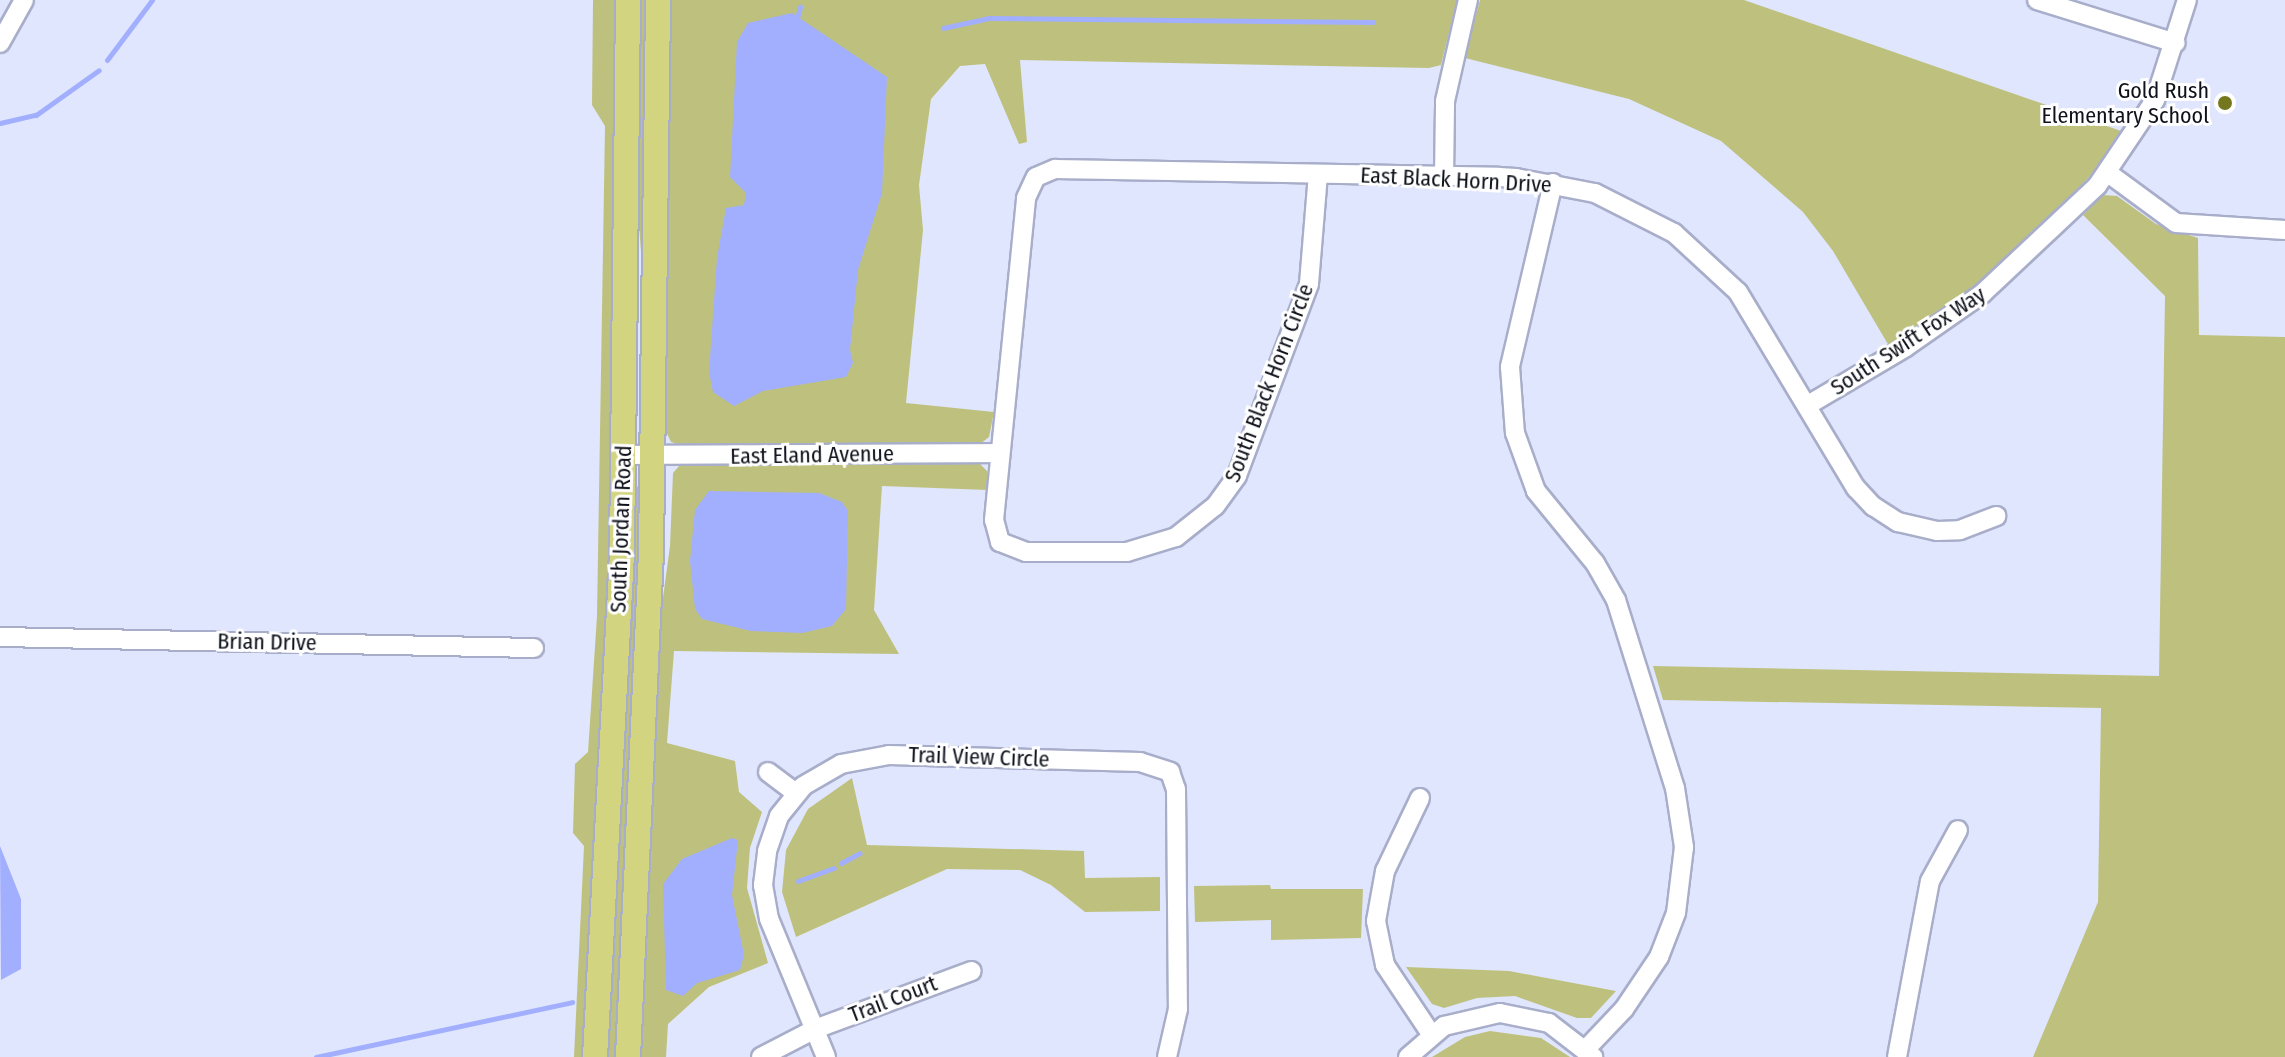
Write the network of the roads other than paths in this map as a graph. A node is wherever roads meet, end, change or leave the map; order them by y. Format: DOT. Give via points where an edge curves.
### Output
graph roads {
  1 [pos="24,0"];
  2 [pos="628,0"];
  3 [pos="658,0"];
  4 [pos="1468,0"];
  5 [pos="2037,0"];
  6 [pos="2187,0"];
  7 [pos="0,43"];
  8 [pos="2176,43"];
  9 [pos="2108,173"];
  10 [pos="1318,174"];
  11 [pos="1444,177"];
  12 [pos="1553,183"];
  13 [pos="2285,230"];
  14 [pos="1808,405"];
  15 [pos="1000,453"];
  16 [pos="623,455"];
  17 [pos="653,455"];
  18 [pos="1996,516"];
  19 [pos="0,637"];
  20 [pos="534,648"];
  21 [pos="768,772"];
  22 [pos="796,793"];
  23 [pos="1420,798"];
  24 [pos="1958,830"];
  25 [pos="972,971"];
  26 [pos="815,1029"];
  27 [pos="1431,1034"];
  28 [pos="1589,1053"];
  29 [pos="595,1057"];
  30 [pos="628,1057"];
  31 [pos="761,1057"];
  32 [pos="826,1057"];
  33 [pos="1167,1057"];
  34 [pos="1408,1057"];
  35 [pos="1897,1057"];
  1 -- 7 [label="street"];
  2 -- 16 [label="main road, South Jordan Road"];
  3 -- 17 [label="main road, South Jordan Road"];
  4 -- 11 [label="street" via="1445,101"];
  5 -- 8 [label="street"];
  6 -- 8 [label="street, South Swift Fox Way"];
  8 -- 9 [label="street, South Swift Fox Way" via="2155,100"];
  9 -- 13 [label="street" via="2176,223"];
  9 -- 14 [label="street, South Swift Fox Way" via="2044,240 1983,293"];
  10 -- 11 [label="street, East Black Horn Drive"];
  10 -- 15 [label="street, East Black Horn Drive" via="1031,171"];
  10 -- 15 [label="street, South Black Horn Circle" via="1309,284 1237,476 1215,506 1176,537 1127,552 994,547"];
  11 -- 12 [label="street, East Black Horn Drive"];
  12 -- 14 [label="street, East Black Horn Drive" via="1630,208 1694,248 1745,302"];
  12 -- 28 [label="street" via="1512,353 1512,420 1536,491 1609,585 1679,801 1683,879 1671,929 1649,975"];
  14 -- 18 [label="street, East Black Horn Drive" via="1856,488 1891,518 1950,531"];
  15 -- 17 [label="street, East Eland Avenue"];
  16 -- 17 [label="street, East Eland Avenue"];
  16 -- 29 [label="main road, South Jordan Road"];
  17 -- 30 [label="main road, South Jordan Road"];
  19 -- 20 [label="street, Brian Drive"];
  21 -- 22 [label="street"];
  22 -- 26 [label="street, Trail View Circle" via="770,840 763,885 773,932"];
  22 -- 33 [label="street, Trail View Circle" via="841,764 875,755 1140,762 1174,769 1178,1009"];
  23 -- 27 [label="street" via="1385,871 1376,921 1385,965"];
  24 -- 35 [label="street" via="1930,881"];
  25 -- 26 [label="street, Trail Court"];
  26 -- 31 [label="street"];
  26 -- 32 [label="street, Trail View Circle"];
  27 -- 28 [label="street" via="1470,1017 1513,1013 1549,1023"];
  27 -- 34 [label="street"];
}
